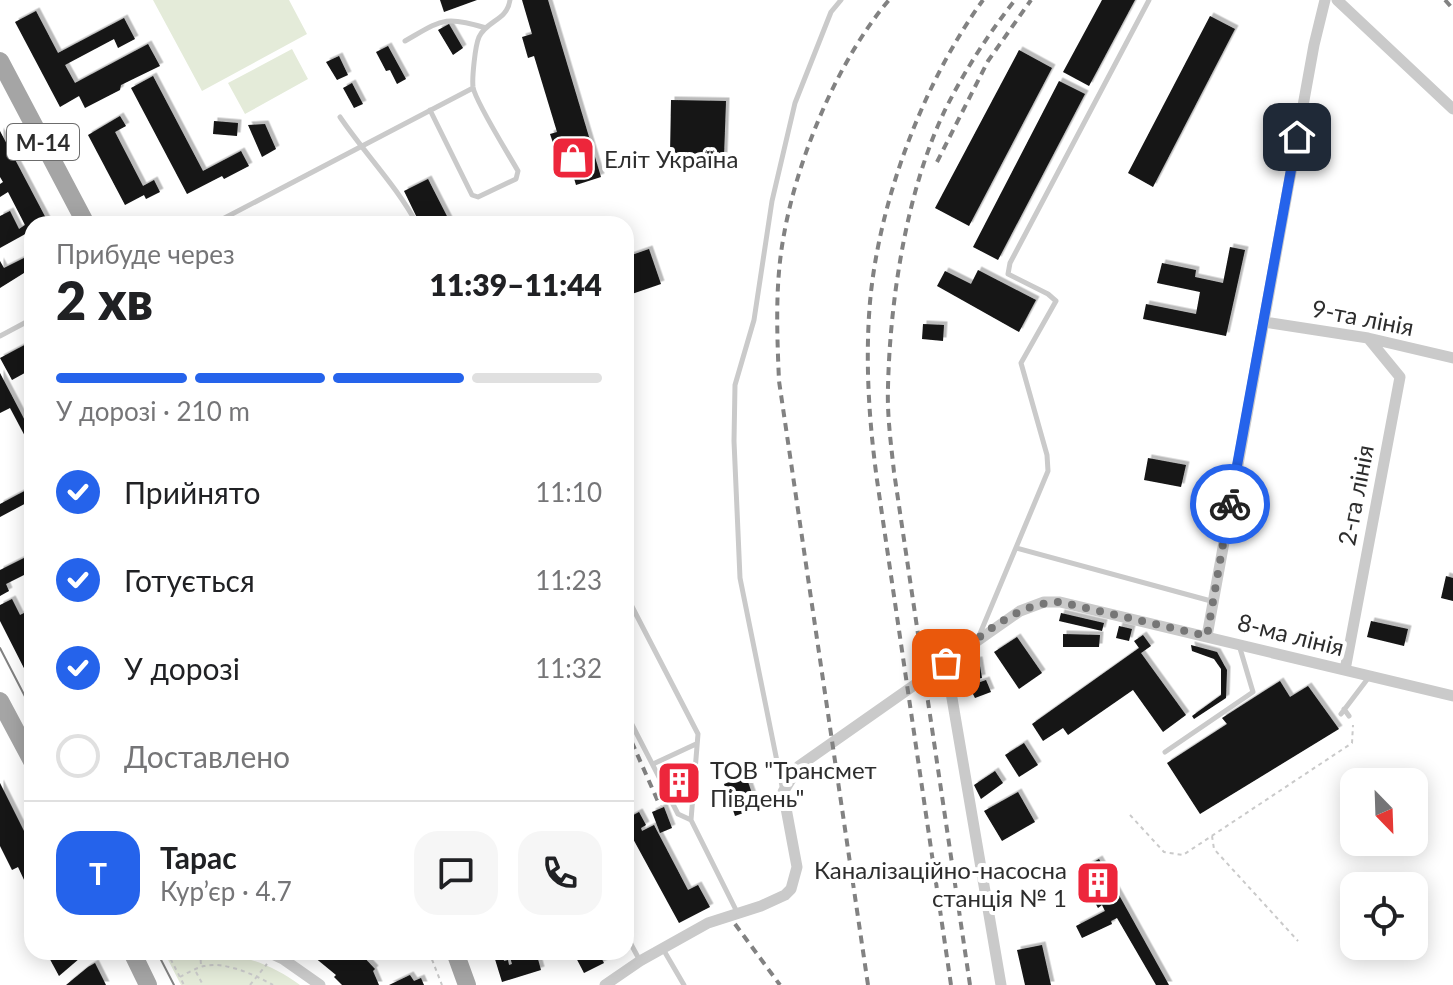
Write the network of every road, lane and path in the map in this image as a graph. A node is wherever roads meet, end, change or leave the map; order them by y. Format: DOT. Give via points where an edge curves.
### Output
graph roads {
  1 [pos="510,0"];
  2 [pos="841,0"];
  3 [pos="1149,0"];
  4 [pos="1325,0"];
  5 [pos="1337,0"];
  6 [pos="486,28"];
  7 [pos="405,41"];
  8 [pos="0,61"];
  9 [pos="473,88"];
  10 [pos="1453,109"];
  11 [pos="430,110"];
  12 [pos="340,117"];
  13 [pos="360,147"];
  14 [pos="82,216"];
  15 [pos="228,216"];
  16 [pos="413,216"];
  17 [pos="1264,322"];
  18 [pos="24,323"];
  19 [pos="0,336"];
  20 [pos="1368,338"];
  21 [pos="1453,358"];
  22 [pos="1016,548"];
  23 [pos="1212,601"];
  24 [pos="634,610"];
  25 [pos="1207,636"];
  26 [pos="977,641"];
  27 [pos="1239,644"];
  28 [pos="946,663"];
  29 [pos="1345,670"];
  30 [pos="1370,676"];
  31 [pos="1453,696"];
  32 [pos="0,701"];
  33 [pos="1349,716"];
  34 [pos="634,730"];
  35 [pos="697,744"];
  36 [pos="24,746"];
  37 [pos="1165,752"];
  38 [pos="653,764"];
  39 [pos="783,792"];
  40 [pos="1130,815"];
  41 [pos="691,820"];
  42 [pos="1212,834"];
  43 [pos="737,912"];
  44 [pos="1298,941"];
  45 [pos="663,948"];
  46 [pos="634,950"];
  47 [pos="136,960"];
  48 [pos="171,960"];
  49 [pos="201,960"];
  50 [pos="267,960"];
  51 [pos="280,960"];
  52 [pos="432,960"];
  53 [pos="458,960"];
  54 [pos="640,961"];
  55 [pos="201,966"];
  56 [pos="195,969"];
  57 [pos="180,977"];
  58 [pos="257,977"];
  59 [pos="148,985"];
  60 [pos="184,985"];
  61 [pos="203,985"];
  62 [pos="250,985"];
  63 [pos="273,985"];
  64 [pos="320,985"];
  65 [pos="442,985"];
  66 [pos="467,985"];
  67 [pos="605,985"];
  68 [pos="684,985"];
  69 [pos="1001,985"];
  1 -- 6 [label="lane" via="504,16"];
  2 -- 39 [label="lane" via="831,12 795,103 772,201 754,320 735,385 740,578"];
  3 -- 22 [label="lane" via="1010,263 1008,274 1056,301 1021,363 1048,471"];
  4 -- 17 [label="street"];
  5 -- 10 [label="street"];
  6 -- 7 [label="lane" via="446,20"];
  6 -- 9 [label="lane" via="478,40"];
  8 -- 14 [label="main road, М-14"];
  9 -- 11 [label="lane"];
  9 -- 11 [label="lane" via="518,171 516,179 472,195"];
  11 -- 13 [label="lane"];
  12 -- 13 [label="lane"];
  13 -- 15 [label="lane"];
  13 -- 16 [label="lane"];
  17 -- 20 [label="street, 9-та лінія"];
  17 -- 23 [label="street"];
  18 -- 19 [label="lane"];
  20 -- 21 [label="street, 9-та лінія"];
  20 -- 29 [label="street, 2-га лінія" via="1400,377"];
  22 -- 23 [label="lane"];
  22 -- 26 [label="lane"];
  23 -- 25 [label="street"];
  24 -- 35 [label="lane" via="698,734"];
  25 -- 26 [label="street, 8-ма лінія" via="1044,602 1020,611"];
  25 -- 27 [label="street, 8-ма лінія"];
  26 -- 28 [label="street, 8-ма лінія"];
  27 -- 29 [label="street, 8-ма лінія"];
  27 -- 37 [label="lane" via="1253,692"];
  28 -- 39 [label="street, 8-ма лінія" via="799,766"];
  28 -- 69 [label="street"];
  29 -- 30 [label="street, 8-ма лінія"];
  30 -- 31 [label="street, 8-ма лінія"];
  30 -- 33 [label="lane" via="1343,712"];
  32 -- 36 [label="main road"];
  33 -- 42 [label="path" via="1352,743"];
  34 -- 38 [label="lane"];
  35 -- 38 [label="lane"];
  35 -- 41 [label="lane"];
  38 -- 41 [label="lane" via="678,814"];
  39 -- 43 [label="street" via="797,867 791,889"];
  40 -- 42 [label="path" via="1164,852 1183,855"];
  41 -- 43 [label="lane"];
  42 -- 44 [label="path" via="1214,849"];
  43 -- 45 [label="street"];
  45 -- 54 [label="street"];
  45 -- 68 [label="lane"];
  46 -- 54 [label="lane"];
  47 -- 59 [label="main road"];
  48 -- 57 [label="path"];
  49 -- 55 [label="path"];
  50 -- 58 [label="path"];
  51 -- 64 [label="street"];
  52 -- 65 [label="path"];
  53 -- 66 [label="main road"];
  54 -- 67 [label="street"];
  55 -- 56 [label="path"];
  55 -- 58 [label="path"];
  56 -- 57 [label="path"];
  56 -- 61 [label="path"];
  57 -- 60 [label="path"];
  58 -- 62 [label="path"];
  58 -- 63 [label="path"];
}
